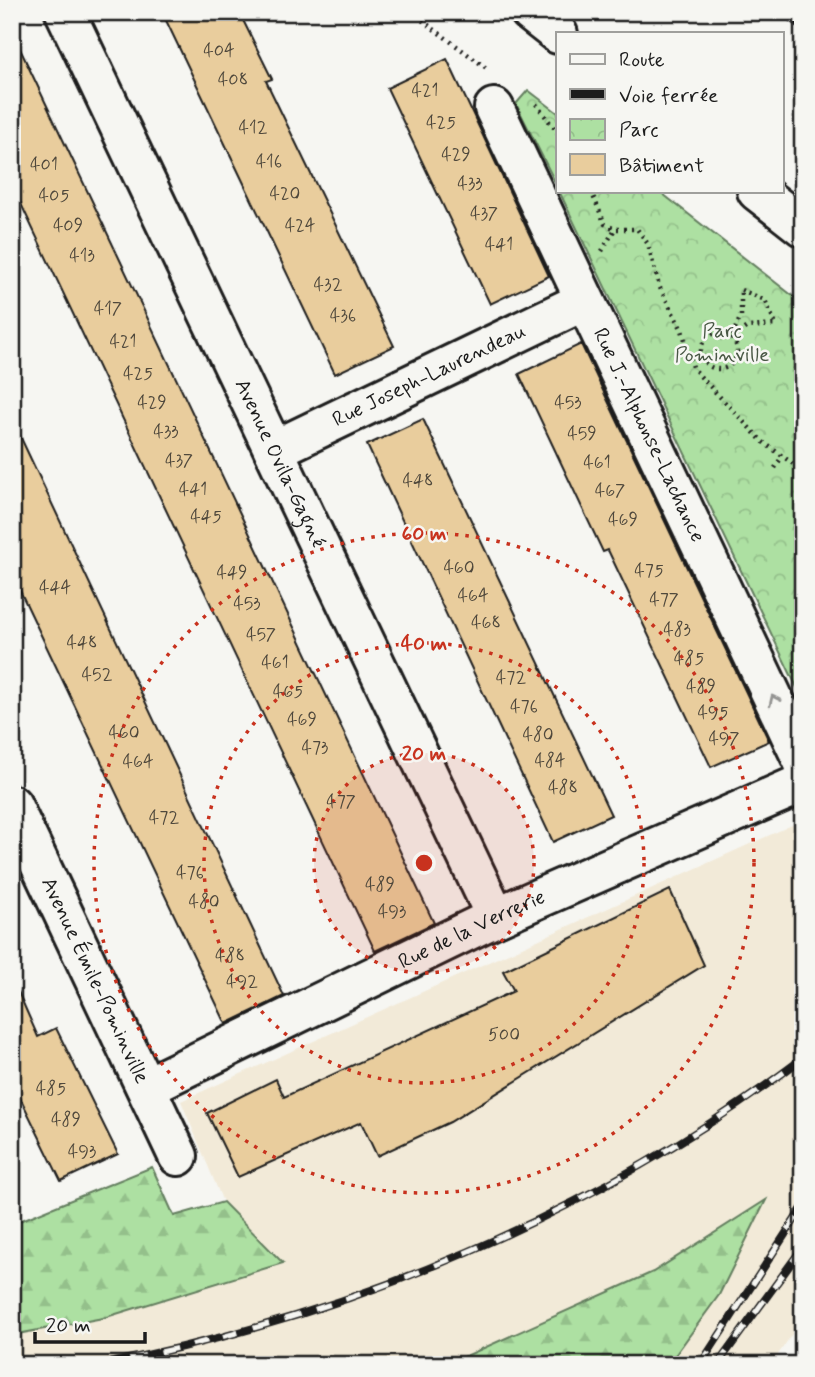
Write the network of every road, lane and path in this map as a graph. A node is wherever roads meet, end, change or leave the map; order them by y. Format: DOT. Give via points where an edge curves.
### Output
graph roads {
  1 [pos="65,12"];
  2 [pos="411,12"];
  3 [pos="530,12"];
  4 [pos="556,32"];
  5 [pos="491,71"];
  6 [pos="532,101"];
  7 [pos="494,108"];
  8 [pos="556,130"];
  9 [pos="591,192"];
  10 [pos="758,192"];
  11 [pos="803,227"];
  12 [pos="584,301"];
  13 [pos="709,325"];
  14 [pos="712,334"];
  15 [pos="731,338"];
  16 [pos="734,359"];
  17 [pos="703,360"];
  18 [pos="741,364"];
  19 [pos="693,367"];
  20 [pos="274,450"];
  21 [pos="781,458"];
  22 [pos="775,468"];
  23 [pos="803,471"];
  24 [pos="803,761"];
  25 [pos="803,783"];
  26 [pos="12,806"];
  27 [pos="496,917"];
  28 [pos="146,1087"];
  29 [pos="178,1156"];
  1 -- 20 [label="street, Avenue Ovila-Gagné"];
  2 -- 5 [label="path"];
  3 -- 4 [label="street"];
  6 -- 8 [label="path"];
  7 -- 12 [label="street, Rue J.-Alphonse-Lachance"];
  9 -- 19 [label="path" via="605,224 637,229 648,244 659,286 682,330"];
  10 -- 11 [label="street"];
  12 -- 20 [label="street, Rue Joseph-Laurendeau"];
  24 -- 12 [label="street, Rue J.-Alphonse-Lachance, one-way"];
  13 -- 14 [label="path"];
  14 -- 15 [label="path"];
  14 -- 17 [label="path" via="702,343"];
  15 -- 15 [label="path" via="747,327 776,325 765,300 741,290 741,316"];
  15 -- 16 [label="path" via="736,347"];
  16 -- 17 [label="path" via="720,368"];
  16 -- 18 [label="path"];
  17 -- 19 [label="path"];
  19 -- 21 [label="path"];
  20 -- 27 [label="street, Avenue Ovila-Gagné"];
  21 -- 22 [label="path"];
  21 -- 23 [label="path"];
  25 -- 27 [label="street, Rue de la Verrerie"];
  26 -- 28 [label="street, Avenue Émile-Pominville"];
  27 -- 28 [label="street, Rue de la Verrerie"];
  28 -- 29 [label="street, Avenue Émile-Pominville"];
}
